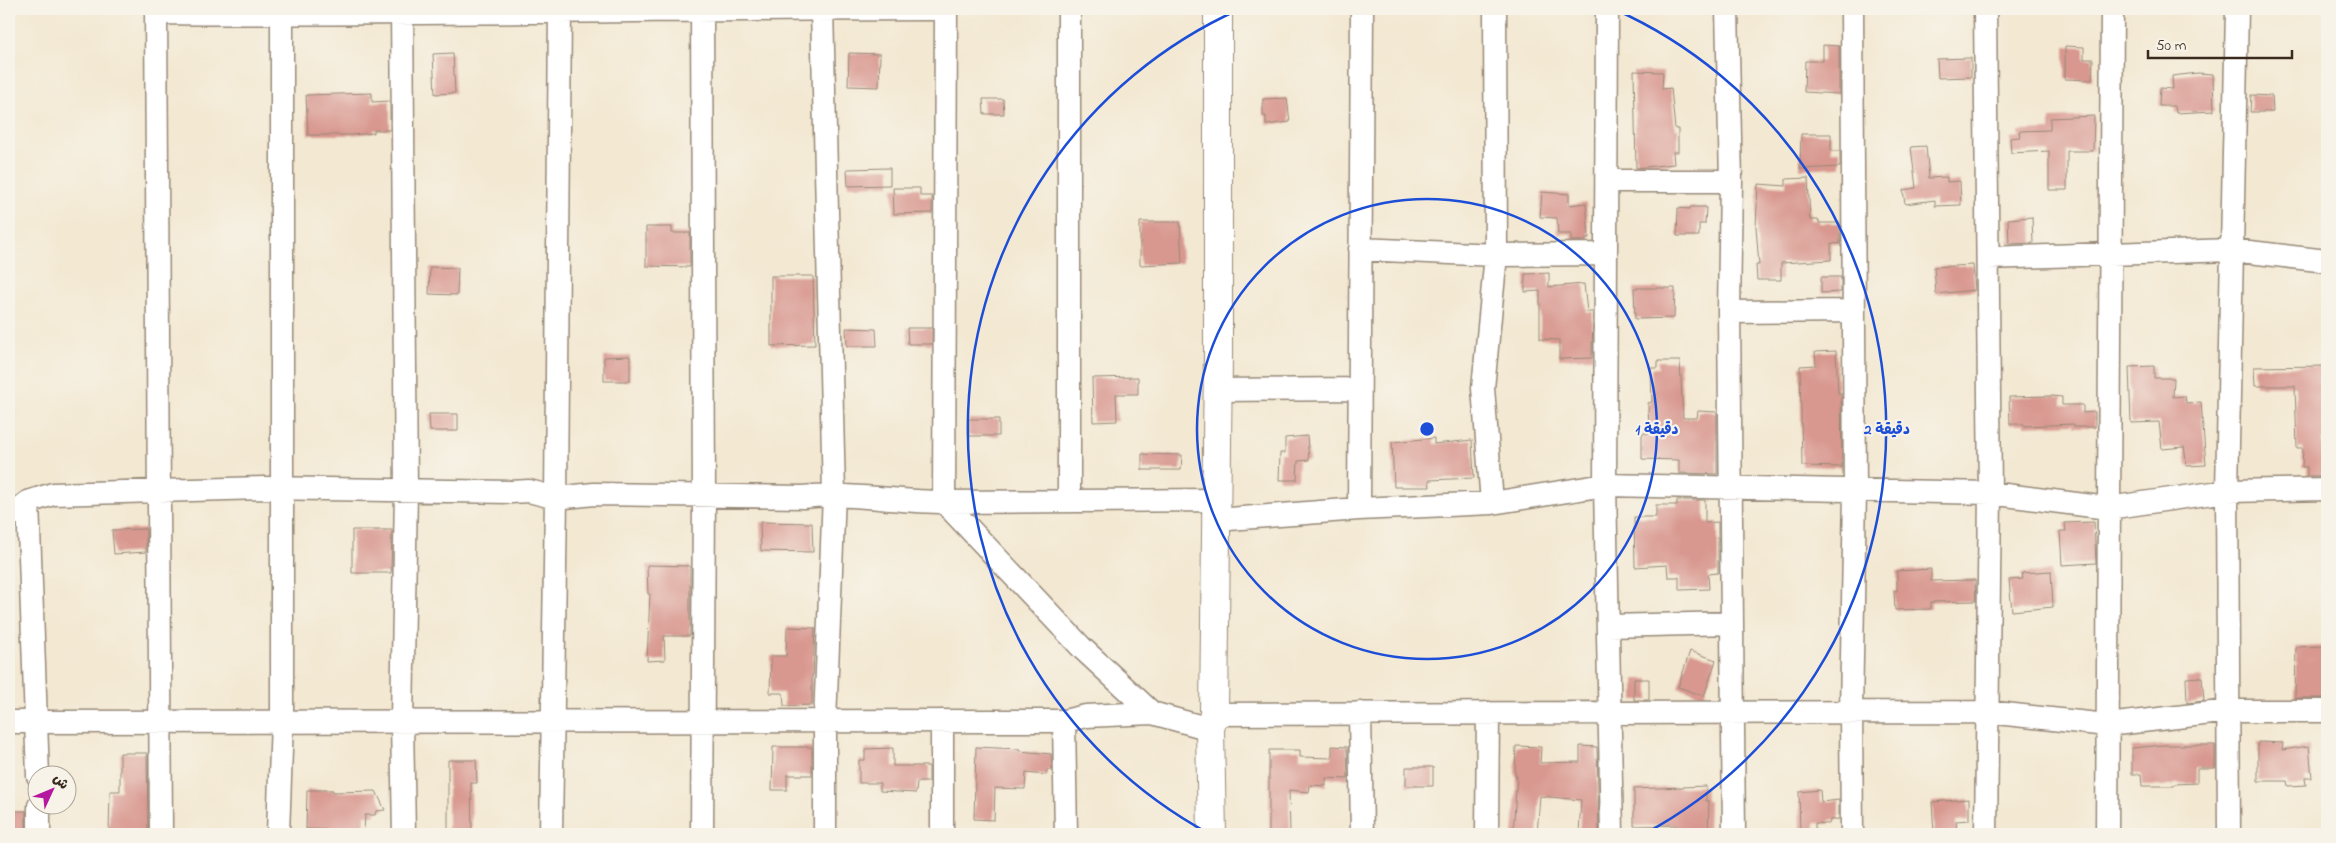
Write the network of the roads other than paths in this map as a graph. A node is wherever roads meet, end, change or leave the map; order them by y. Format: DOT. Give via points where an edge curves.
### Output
graph roads {
  1 [pos="702,9"];
  2 [pos="822,9"];
  3 [pos="933,9"];
  4 [pos="946,9"];
  5 [pos="1069,9"];
  6 [pos="1218,9"];
  7 [pos="1362,9"];
  8 [pos="1495,9"];
  9 [pos="1608,9"];
  10 [pos="1727,9"];
  11 [pos="1852,9"];
  12 [pos="1985,9"];
  13 [pos="2112,9"];
  14 [pos="2238,9"];
  15 [pos="560,10"];
  16 [pos="156,11"];
  17 [pos="402,11"];
  18 [pos="282,12"];
  19 [pos="1607,181"];
  20 [pos="1731,181"];
  21 [pos="1360,249"];
  22 [pos="2232,250"];
  23 [pos="1606,254"];
  24 [pos="2110,254"];
  25 [pos="1496,255"];
  26 [pos="1988,258"];
  27 [pos="2327,261"];
  28 [pos="1854,311"];
  29 [pos="1729,312"];
  30 [pos="1359,389"];
  31 [pos="1218,390"];
  32 [pos="1605,485"];
  33 [pos="282,488"];
  34 [pos="1730,488"];
  35 [pos="2327,489"];
  36 [pos="160,490"];
  37 [pos="406,491"];
  38 [pos="1855,491"];
  39 [pos="2227,491"];
  40 [pos="1990,493"];
  41 [pos="834,494"];
  42 [pos="704,496"];
  43 [pos="556,498"];
  44 [pos="1069,501"];
  45 [pos="28,502"];
  46 [pos="944,502"];
  47 [pos="1492,503"];
  48 [pos="2108,508"];
  49 [pos="1358,509"];
  50 [pos="1216,510"];
  51 [pos="9,516"];
  52 [pos="1732,623"];
  53 [pos="1609,626"];
  54 [pos="2327,710"];
  55 [pos="2229,711"];
  56 [pos="1152,712"];
  57 [pos="1610,712"];
  58 [pos="1734,712"];
  59 [pos="1851,712"];
  60 [pos="1987,712"];
  61 [pos="1360,713"];
  62 [pos="1488,713"];
  63 [pos="282,721"];
  64 [pos="551,721"];
  65 [pos="703,721"];
  66 [pos="825,721"];
  67 [pos="942,721"];
  68 [pos="1064,721"];
  69 [pos="1212,721"];
  70 [pos="9,722"];
  71 [pos="38,722"];
  72 [pos="160,722"];
  73 [pos="402,722"];
  74 [pos="2107,725"];
  75 [pos="38,766"];
  76 [pos="38,816"];
  77 [pos="39,834"];
  78 [pos="161,834"];
  79 [pos="278,834"];
  80 [pos="404,834"];
  81 [pos="551,834"];
  82 [pos="702,834"];
  83 [pos="825,834"];
  84 [pos="942,834"];
  85 [pos="1066,834"];
  86 [pos="1212,834"];
  87 [pos="1362,834"];
  88 [pos="1487,834"];
  89 [pos="1612,834"];
  90 [pos="1734,834"];
  91 [pos="1852,834"];
  92 [pos="1986,834"];
  93 [pos="2107,834"];
  94 [pos="2229,834"];
  1 -- 2 [label="street"];
  1 -- 15 [label="street"];
  1 -- 42 [label="street"];
  2 -- 3 [label="street"];
  2 -- 41 [label="street"];
  4 -- 46 [label="street"];
  5 -- 44 [label="street"];
  6 -- 31 [label="street"];
  7 -- 21 [label="street"];
  8 -- 25 [label="street"];
  9 -- 19 [label="street"];
  10 -- 20 [label="street"];
  11 -- 28 [label="street"];
  12 -- 26 [label="street"];
  13 -- 24 [label="street"];
  14 -- 22 [label="street"];
  15 -- 17 [label="street"];
  15 -- 43 [label="street"];
  16 -- 18 [label="street"];
  16 -- 36 [label="street"];
  17 -- 18 [label="street"];
  17 -- 37 [label="street"];
  18 -- 33 [label="street"];
  19 -- 20 [label="street"];
  19 -- 23 [label="street"];
  20 -- 29 [label="street"];
  21 -- 25 [label="street"];
  21 -- 30 [label="street"];
  22 -- 24 [label="street"];
  22 -- 27 [label="street"];
  22 -- 39 [label="street"];
  23 -- 25 [label="street"];
  23 -- 32 [label="street"];
  24 -- 26 [label="street"];
  24 -- 48 [label="street"];
  25 -- 47 [label="street" via="1483,388"];
  26 -- 40 [label="street"];
  28 -- 29 [label="street"];
  28 -- 38 [label="street"];
  29 -- 34 [label="street"];
  30 -- 31 [label="street"];
  30 -- 49 [label="street"];
  31 -- 50 [label="street"];
  32 -- 34 [label="street"];
  32 -- 47 [label="street"];
  32 -- 53 [label="street"];
  33 -- 36 [label="street"];
  33 -- 37 [label="street"];
  33 -- 63 [label="street"];
  34 -- 38 [label="street"];
  34 -- 52 [label="street"];
  35 -- 39 [label="street"];
  36 -- 45 [label="street" via="53,494"];
  36 -- 72 [label="street"];
  37 -- 43 [label="street" via="529,490"];
  37 -- 73 [label="street"];
  38 -- 40 [label="street"];
  38 -- 59 [label="street"];
  39 -- 48 [label="street"];
  39 -- 55 [label="street"];
  40 -- 48 [label="street"];
  40 -- 60 [label="street"];
  41 -- 42 [label="street" via="803,497"];
  41 -- 46 [label="street"];
  41 -- 66 [label="street"];
  42 -- 43 [label="street" via="594,494"];
  42 -- 65 [label="street"];
  43 -- 64 [label="street"];
  44 -- 46 [label="street"];
  44 -- 50 [label="street"];
  45 -- 51 [label="street"];
  45 -- 71 [label="street"];
  46 -- 56 [label="street" via="1083,649"];
  47 -- 49 [label="street"];
  48 -- 74 [label="street"];
  49 -- 50 [label="street"];
  50 -- 69 [label="street"];
  52 -- 53 [label="street"];
  52 -- 58 [label="street"];
  53 -- 57 [label="street"];
  54 -- 55 [label="street"];
  55 -- 74 [label="street"];
  55 -- 94 [label="street"];
  56 -- 68 [label="street" via="1086,716"];
  56 -- 69 [label="street"];
  57 -- 58 [label="street"];
  57 -- 62 [label="street"];
  57 -- 89 [label="street"];
  58 -- 59 [label="street"];
  58 -- 90 [label="street"];
  59 -- 60 [label="street"];
  59 -- 91 [label="street"];
  60 -- 74 [label="street"];
  60 -- 92 [label="street"];
  61 -- 62 [label="street"];
  61 -- 69 [label="street"];
  61 -- 87 [label="street"];
  62 -- 88 [label="street"];
  63 -- 72 [label="street"];
  63 -- 73 [label="street"];
  63 -- 79 [label="street"];
  64 -- 65 [label="street"];
  64 -- 73 [label="street"];
  64 -- 81 [label="street"];
  65 -- 66 [label="street"];
  65 -- 82 [label="street"];
  66 -- 67 [label="street"];
  66 -- 83 [label="street"];
  67 -- 68 [label="street"];
  67 -- 84 [label="street"];
  68 -- 85 [label="street"];
  69 -- 86 [label="street"];
  70 -- 71 [label="street"];
  71 -- 72 [label="street"];
  71 -- 75 [label="street"];
  72 -- 78 [label="street"];
  73 -- 80 [label="street"];
  74 -- 93 [label="street"];
  76 -- 77 [label="street"];
}
